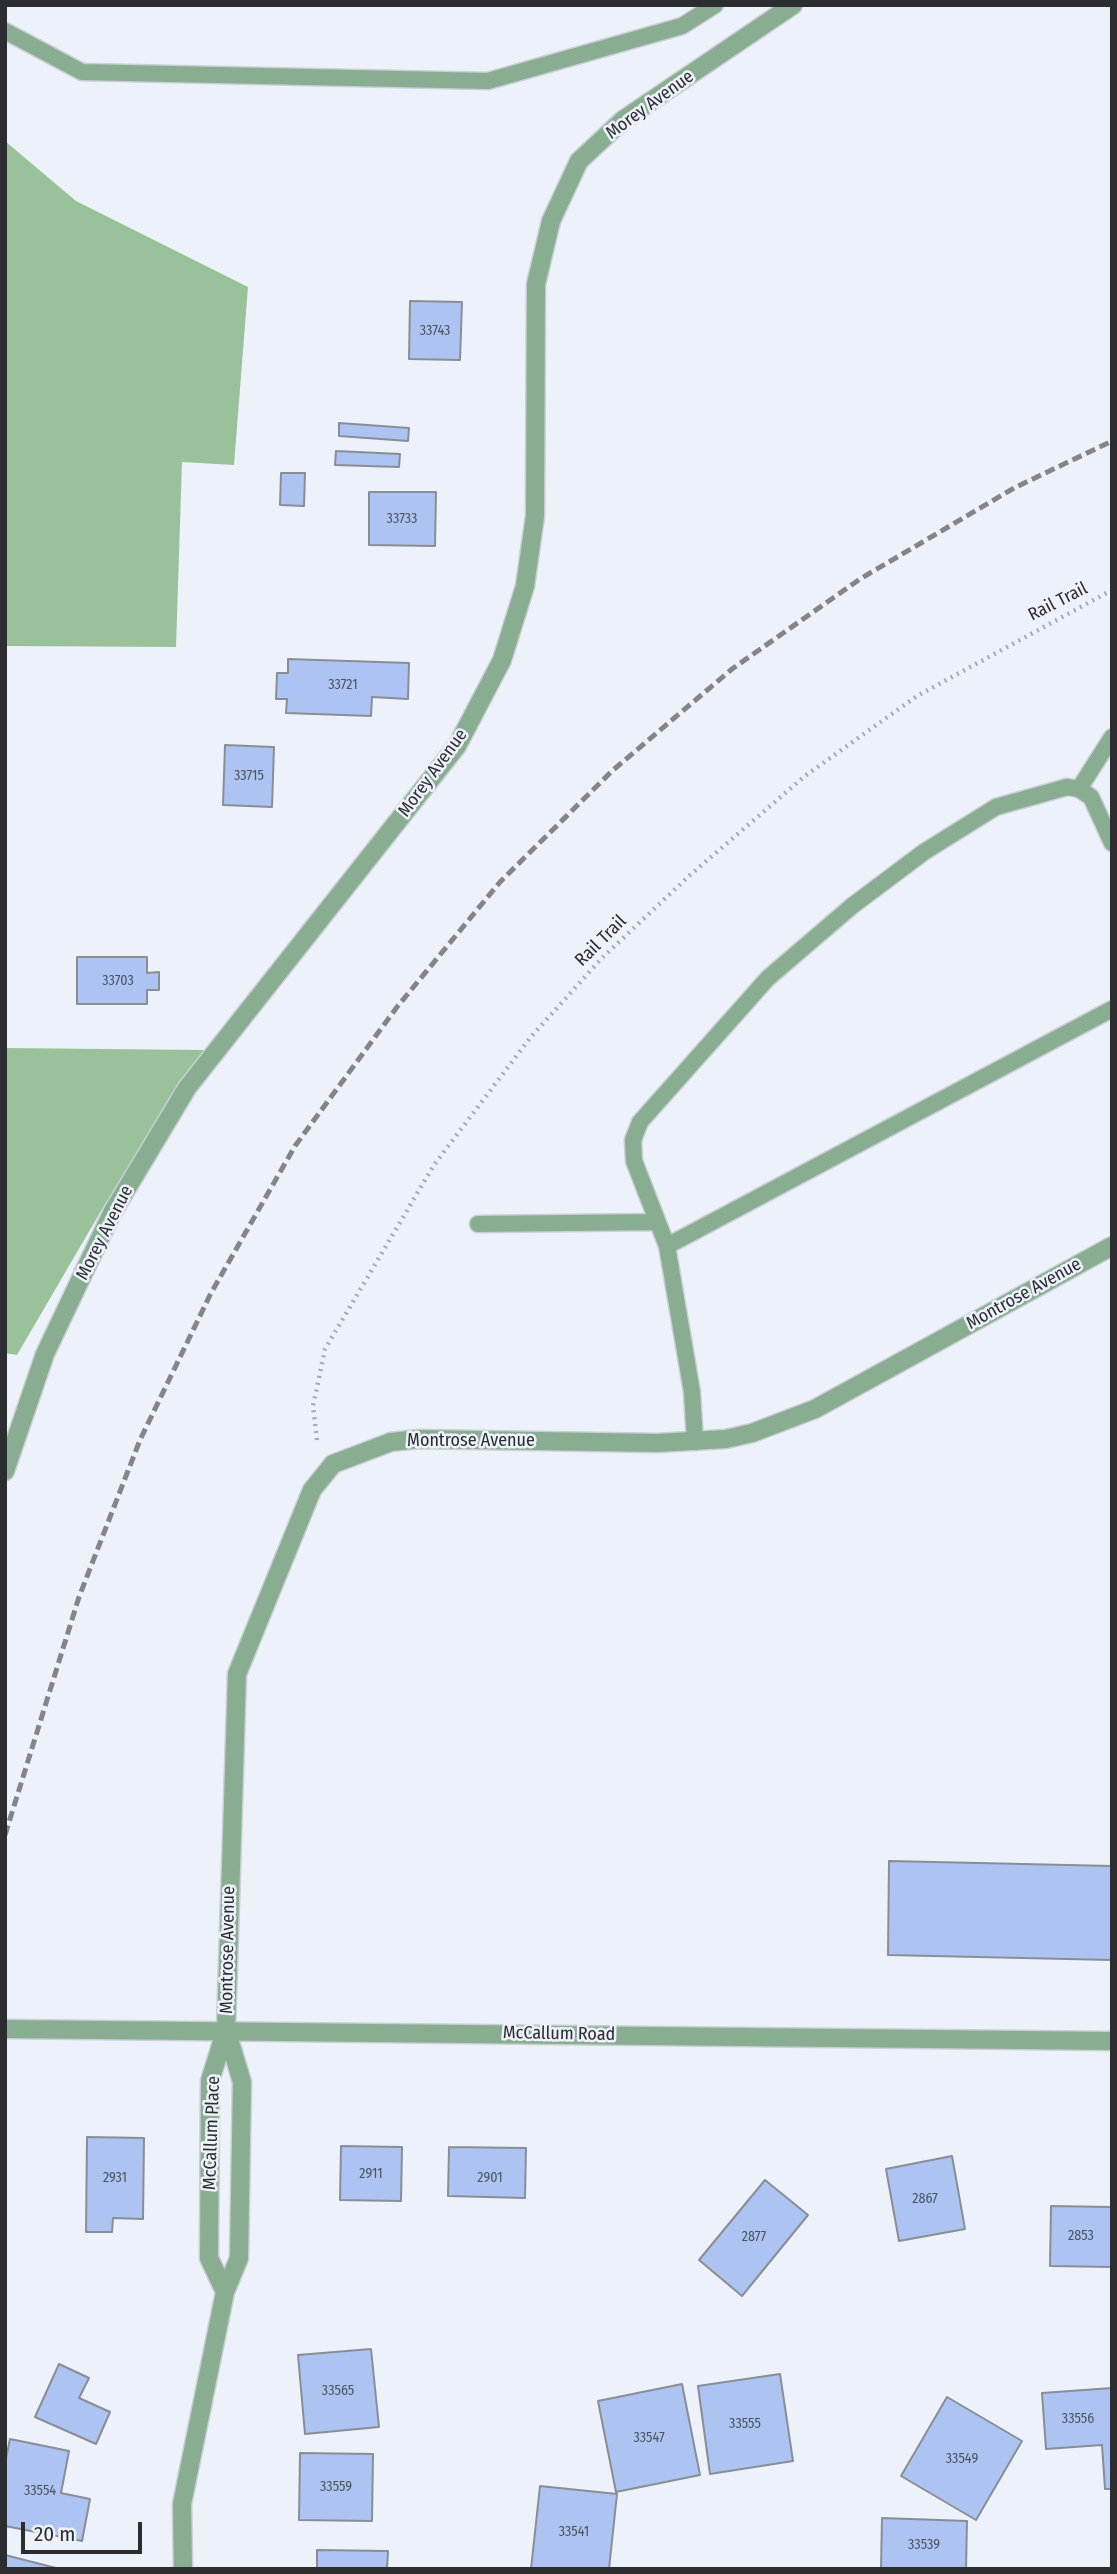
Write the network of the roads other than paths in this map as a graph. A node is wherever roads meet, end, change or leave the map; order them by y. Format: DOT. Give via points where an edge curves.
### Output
graph roads {
  1 [pos="715,5"];
  2 [pos="784,8"];
  3 [pos="5,32"];
  4 [pos="1112,737"];
  5 [pos="1079,789"];
  6 [pos="1112,843"];
  7 [pos="1112,1009"];
  8 [pos="657,1222"];
  9 [pos="478,1224"];
  10 [pos="667,1246"];
  11 [pos="1112,1247"];
  12 [pos="695,1442"];
  13 [pos="5,1471"];
  14 [pos="5,2029"];
  15 [pos="226,2029"];
  16 [pos="1112,2041"];
  17 [pos="225,2292"];
  18 [pos="183,2569"];
  1 -- 3 [label="lane" via="682,26 488,81 82,72"];
  2 -- 13 [label="street, Morey Avenue" via="623,120 579,161 551,221 536,284 535,516 525,586 502,660 457,746 187,1088 112,1213 45,1354"];
  4 -- 5 [label="lane"];
  5 -- 6 [label="lane" via="1091,797"];
  5 -- 8 [label="lane" via="1067,787 996,807 893,875 768,978 640,1122 634,1161"];
  7 -- 10 [label="lane"];
  8 -- 9 [label="lane"];
  8 -- 10 [label="lane"];
  10 -- 12 [label="lane" via="692,1392"];
  11 -- 12 [label="street, Montrose Avenue" via="815,1409 752,1433"];
  12 -- 15 [label="street, Montrose Avenue" via="419,1438 348,1457 322,1475 237,1674"];
  14 -- 15 [label="street, McCallum Road"];
  15 -- 16 [label="street, McCallum Road"];
  15 -- 17 [label="street, McCallum Place" via="242,2082 239,2258"];
  15 -- 17 [label="street, McCallum Place" via="210,2081 209,2258"];
  17 -- 18 [label="street, McCallum Place" via="182,2504"];
}
